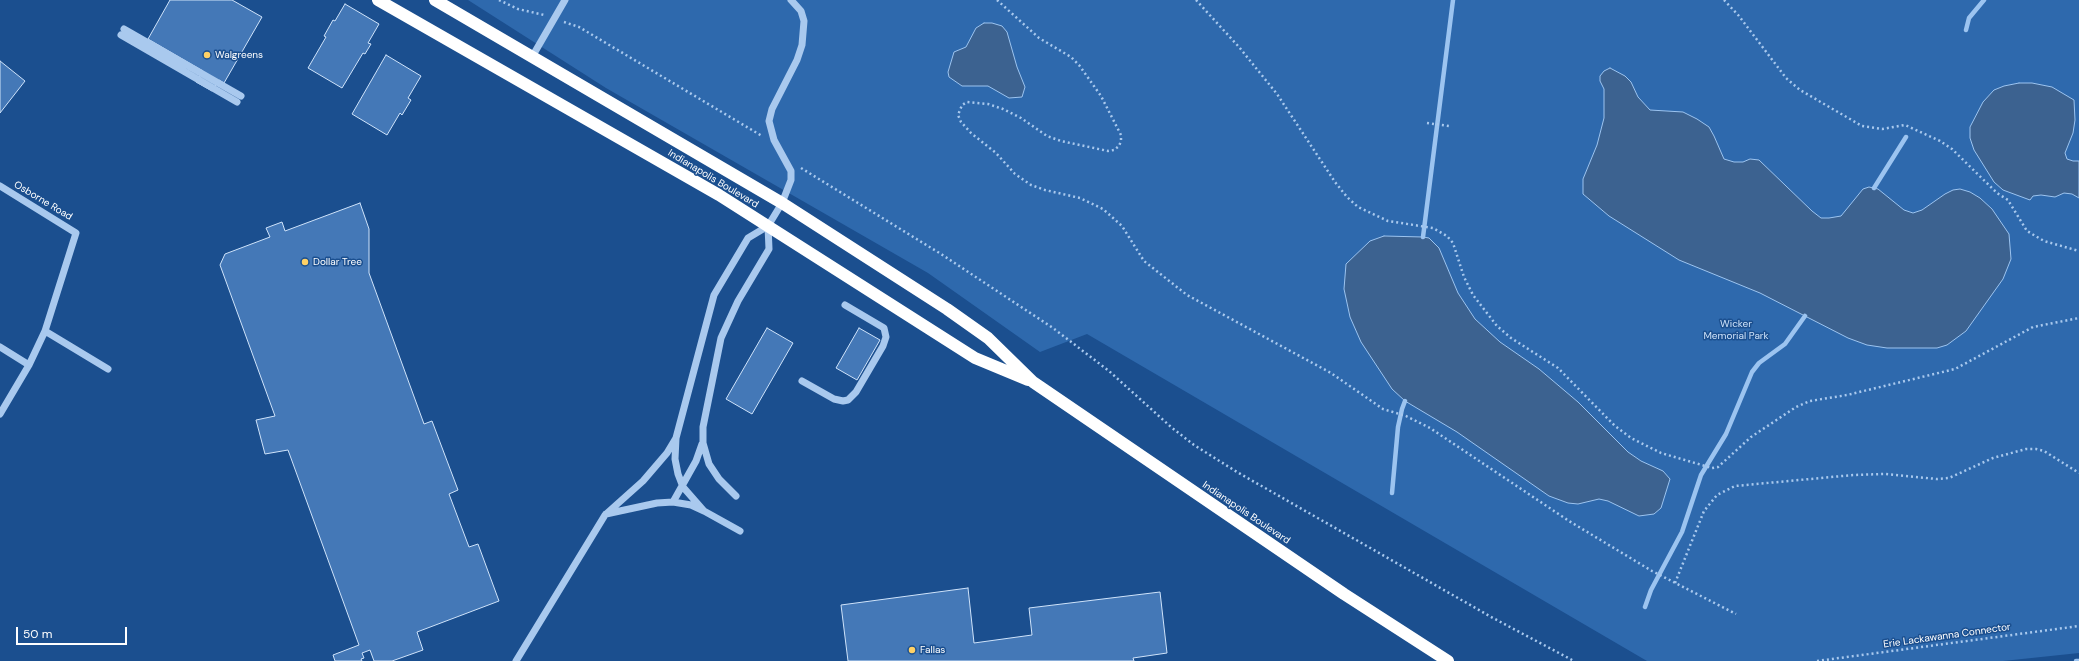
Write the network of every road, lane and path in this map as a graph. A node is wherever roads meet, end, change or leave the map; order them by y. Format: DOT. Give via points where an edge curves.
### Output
graph roads {
  1 [pos="378,0"];
  2 [pos="435,0"];
  3 [pos="499,0"];
  4 [pos="565,0"];
  5 [pos="791,0"];
  6 [pos="997,0"];
  7 [pos="1196,0"];
  8 [pos="1724,0"];
  9 [pos="554,18"];
  10 [pos="122,32"];
  11 [pos="532,57"];
  12 [pos="239,99"];
  13 [pos="1427,123"];
  14 [pos="1449,126"];
  15 [pos="764,138"];
  16 [pos="784,156"];
  17 [pos="0,186"];
  18 [pos="782,202"];
  19 [pos="768,226"];
  20 [pos="2079,251"];
  21 [pos="846,305"];
  22 [pos="2079,318"];
  23 [pos="45,331"];
  24 [pos="0,347"];
  25 [pos="29,365"];
  26 [pos="108,370"];
  27 [pos="802,381"];
  28 [pos="1033,382"];
  29 [pos="0,414"];
  30 [pos="676,438"];
  31 [pos="703,443"];
  32 [pos="2079,472"];
  33 [pos="683,487"];
  34 [pos="736,496"];
  35 [pos="674,502"];
  36 [pos="704,511"];
  37 [pos="605,514"];
  38 [pos="740,531"];
  39 [pos="1675,583"];
  40 [pos="1736,614"];
  41 [pos="2079,626"];
  42 [pos="516,661"];
  43 [pos="1448,661"];
  44 [pos="1574,661"];
  45 [pos="1817,661"];
  1 -- 19 [label="highway, Indianapolis Boulevard" via="719,195"];
  2 -- 11 [label="highway, Indianapolis Boulevard"];
  3 -- 9 [label="path" via="518,9"];
  4 -- 9 [label="lane"];
  5 -- 16 [label="lane" via="801,11 804,21 802,45 772,108 769,121 774,140"];
  6 -- 39 [label="path" via="1039,38 1079,65 1101,96 1121,135 1121,141 1114,150 1108,151 1047,136 1003,109 976,102 962,105 958,115 971,133 996,153 1022,180 1045,190 1080,198 1104,209 1122,226 1144,261 1186,295 1331,373 1375,404 1430,428 1538,502"];
  7 -- 22 [label="path" via="1277,94 1335,182 1358,207 1401,224 1432,228 1447,236 1453,243 1473,295 1497,326 1558,368 1631,438 1661,453 1712,468 1723,464 1751,437 1796,407 1810,401 1847,395 1955,369 2033,327"];
  8 -- 20 [label="path" via="1786,78 1800,90 1862,126 1882,129 1905,126 1918,130 1952,149 2008,200 2027,231 2035,237"];
  9 -- 11 [label="lane"];
  9 -- 15 [label="path" via="579,27"];
  10 -- 12 [label="lane"];
  11 -- 18 [label="highway, Indianapolis Boulevard"];
  13 -- 14 [label="path"];
  16 -- 18 [label="lane" via="791,171 791,180"];
  16 -- 44 [label="path" via="812,176 941,254 1053,328 1109,371 1194,445 1493,618"];
  17 -- 23 [label="lane, Osborne Road" via="76,233"];
  18 -- 19 [label="lane"];
  18 -- 28 [label="highway, Indianapolis Boulevard" via="988,338"];
  19 -- 28 [label="highway, Indianapolis Boulevard" via="975,358"];
  19 -- 30 [label="lane" via="748,238 714,295"];
  19 -- 31 [label="lane" via="769,249 738,301 722,338 703,427"];
  21 -- 27 [label="lane" via="884,328 886,337 883,346 856,392 848,400 834,399"];
  23 -- 25 [label="lane"];
  23 -- 26 [label="lane"];
  24 -- 25 [label="lane"];
  25 -- 29 [label="lane"];
  28 -- 43 [label="highway, Indianapolis Boulevard" via="1344,594"];
  30 -- 33 [label="lane" via="675,459"];
  30 -- 37 [label="lane" via="643,481"];
  31 -- 33 [label="lane"];
  31 -- 34 [label="lane" via="705,455 714,472"];
  32 -- 39 [label="path" via="2044,452 2026,449 1993,458 1949,478 1853,475 1735,486 1717,495 1704,511"];
  33 -- 35 [label="lane"];
  33 -- 36 [label="lane"];
  35 -- 36 [label="lane" via="691,505"];
  35 -- 37 [label="lane"];
  36 -- 38 [label="lane"];
  37 -- 42 [label="lane"];
  39 -- 40 [label="path"];
  41 -- 45 [label="path, Erie Lackawanna Connector"];
}
